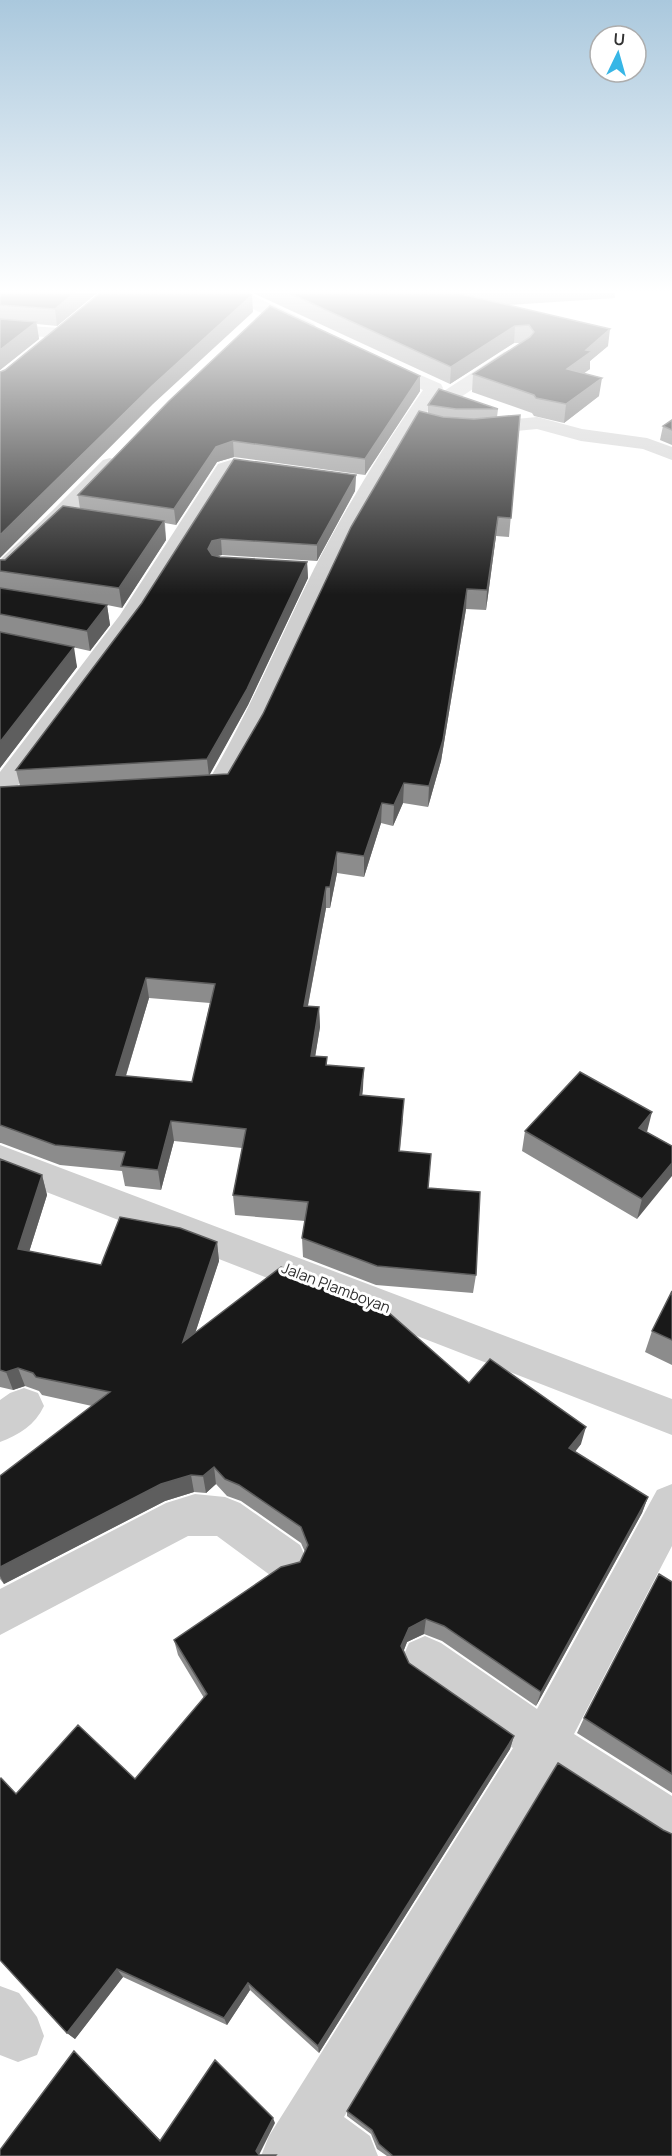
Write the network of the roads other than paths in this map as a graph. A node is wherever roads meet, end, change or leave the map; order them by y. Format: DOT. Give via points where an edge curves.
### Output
graph roads {
  1 [pos="442,394"];
  2 [pos="448,394"];
  3 [pos="473,402"];
  4 [pos="494,409"];
  5 [pos="537,423"];
  6 [pos="453,428"];
  7 [pos="123,451"];
  8 [pos="672,454"];
  9 [pos="291,473"];
  10 [pos="348,481"];
  11 [pos="371,484"];
  12 [pos="60,516"];
  13 [pos="82,520"];
  14 [pos="161,531"];
  15 [pos="184,534"];
  16 [pos="303,568"];
  17 [pos="326,570"];
  18 [pos="0,572"];
  19 [pos="162,789"];
  20 [pos="12,793"];
  21 [pos="0,798"];
  22 [pos="0,1159"];
  23 [pos="672,1417"];
  24 [pos="672,1504"];
  25 [pos="285,1560"];
  26 [pos="0,1613"];
  27 [pos="425,1659"];
  28 [pos="544,1742"];
  29 [pos="672,1824"];
  30 [pos="316,2145"];
  1 -- 11 [label="street"];
  2 -- 3 [label="street"];
  4 -- 5 [label="street"];
  5 -- 6 [label="street"];
  5 -- 8 [label="street" via="581,435 647,444"];
  7 -- 12 [label="street"];
  9 -- 15 [label="street" via="228,465"];
  10 -- 11 [label="street"];
  11 -- 17 [label="street"];
  12 -- 13 [label="street"];
  12 -- 18 [label="street"];
  14 -- 15 [label="street"];
  15 -- 20 [label="street" via="86,659"];
  16 -- 17 [label="street"];
  17 -- 19 [label="street" via="276,679 219,786"];
  20 -- 21 [label="street"];
  22 -- 23 [label="street, Jalan Plamboyan"];
  24 -- 28 [label="street"];
  25 -- 26 [label="street" via="225,1517 195,1514 181,1517"];
  27 -- 28 [label="street"];
  28 -- 29 [label="street"];
  28 -- 30 [label="street"];
}
